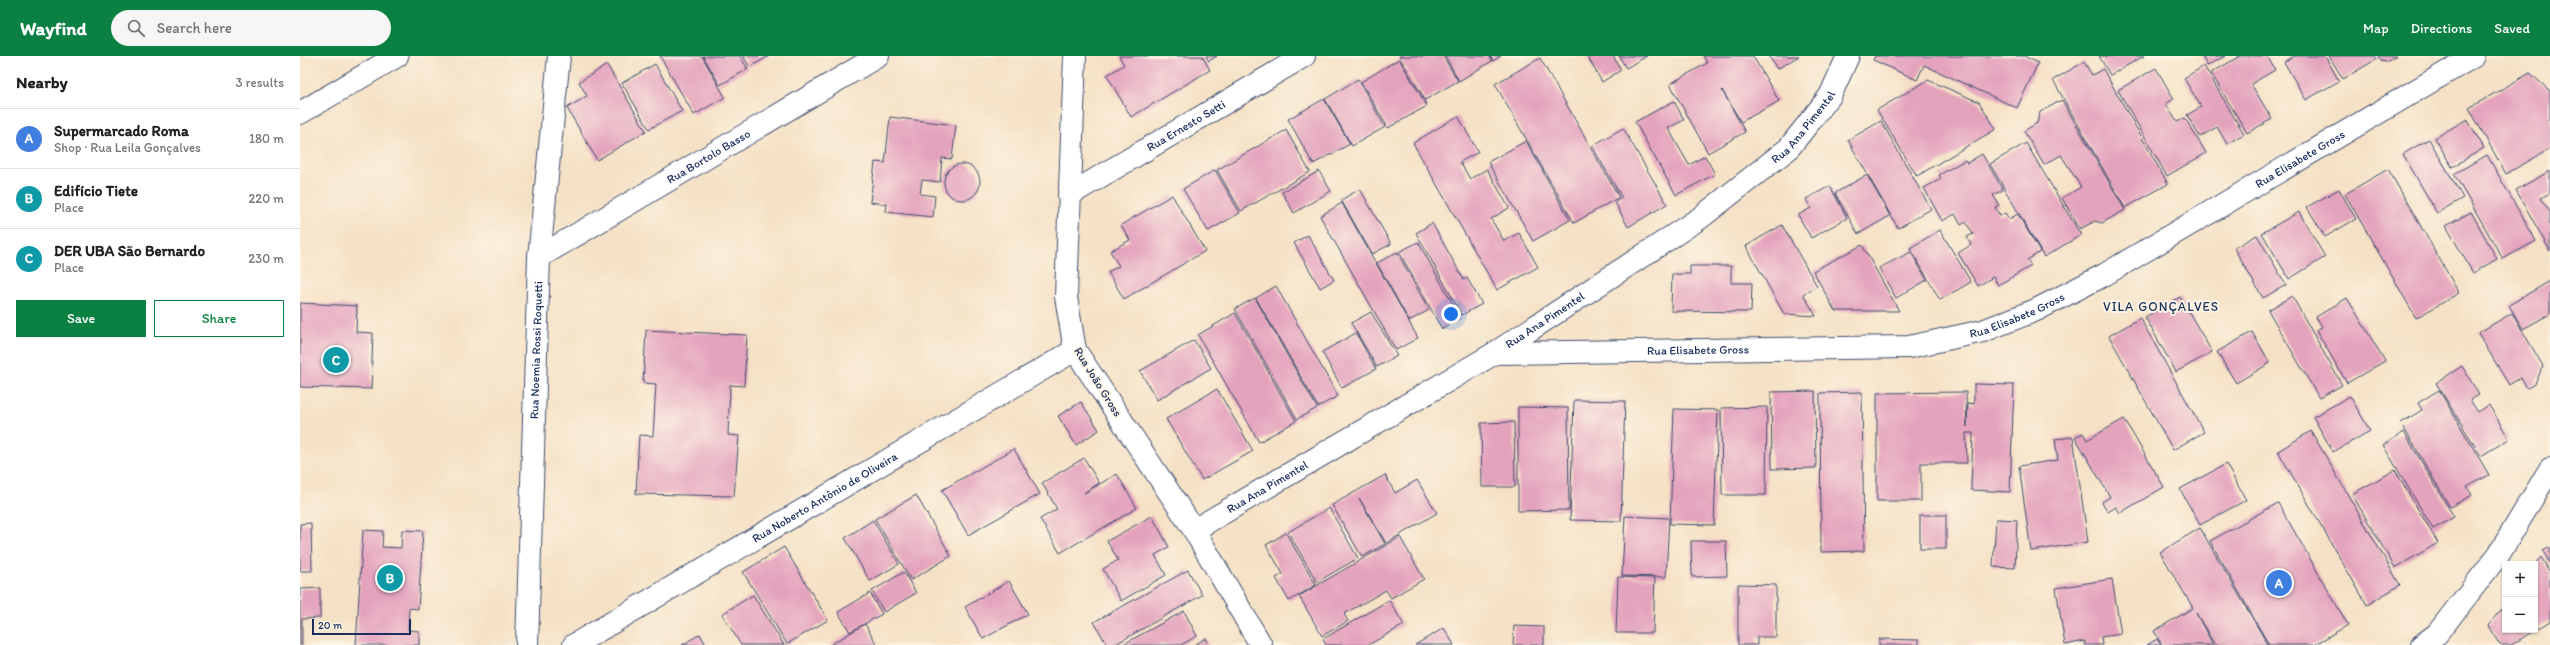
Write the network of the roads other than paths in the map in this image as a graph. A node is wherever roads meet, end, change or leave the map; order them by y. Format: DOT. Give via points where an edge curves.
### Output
graph roads {
  1 [pos="397,56"];
  2 [pos="559,56"];
  3 [pos="878,56"];
  4 [pos="1075,56"];
  5 [pos="1304,56"];
  6 [pos="1848,56"];
  7 [pos="2474,56"];
  8 [pos="300,113"];
  9 [pos="1069,196"];
  10 [pos="539,257"];
  11 [pos="1075,350"];
  12 [pos="1495,353"];
  13 [pos="2550,469"];
  14 [pos="1194,530"];
  15 [pos="2434,641"];
  16 [pos="527,645"];
  17 [pos="574,645"];
  18 [pos="1262,645"];
  1 -- 8 [label="street"];
  2 -- 10 [label="street, Rua Noemia Rossi Roquetti"];
  3 -- 10 [label="street, Rua Bortolo Basso"];
  4 -- 9 [label="street, Rua João Gross"];
  5 -- 9 [label="street, Rua Ernesto Setti"];
  6 -- 12 [label="street, Rua Ana Pimentel" via="1830,96 1788,149 1700,218"];
  7 -- 12 [label="street, Rua Elisabete Gross" via="2104,275 2036,310 1983,331 1908,347"];
  9 -- 11 [label="street, Rua João Gross" via="1066,297"];
  10 -- 16 [label="street, Rua Noemia Rossi Roquetti"];
  11 -- 14 [label="street, Rua João Gross"];
  11 -- 17 [label="street, Rua Noberto Antônio de Oliveira"];
  12 -- 14 [label="street, Rua Ana Pimentel"];
  13 -- 15 [label="street" via="2499,554"];
  14 -- 18 [label="street, Rua João Gross"];
}
